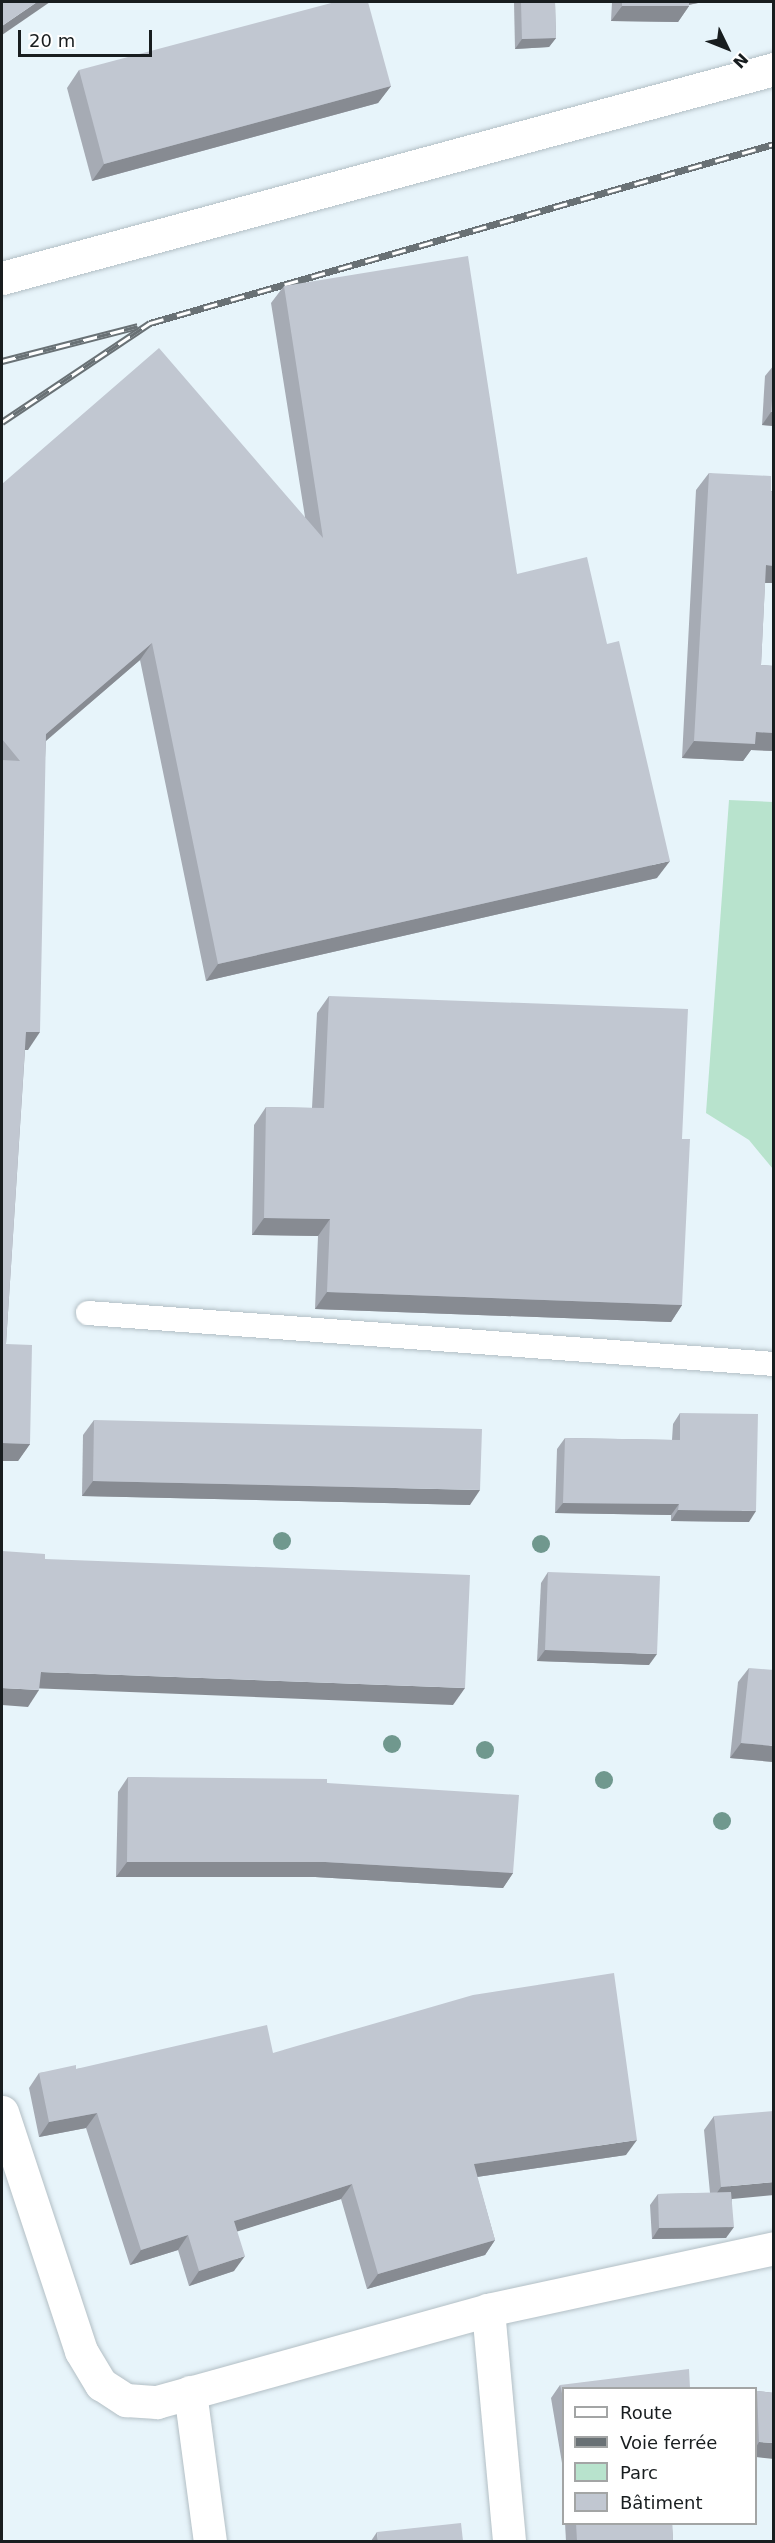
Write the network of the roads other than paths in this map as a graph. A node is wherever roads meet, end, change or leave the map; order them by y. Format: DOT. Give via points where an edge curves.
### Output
graph roads {
  1 [pos="774,69"];
  2 [pos="2,278"];
  3 [pos="88,1313"];
  4 [pos="774,1364"];
  5 [pos="2,2112"];
  6 [pos="774,2248"];
  7 [pos="488,2310"];
  8 [pos="190,2392"];
  9 [pos="210,2541"];
  10 [pos="509,2541"];
  1 -- 2 [label="street"];
  3 -- 4 [label="lane"];
  5 -- 8 [label="street" via="81,2351 101,2384 126,2400 157,2402"];
  6 -- 7 [label="street"];
  7 -- 8 [label="street"];
  7 -- 10 [label="street"];
  8 -- 9 [label="street"];
}
